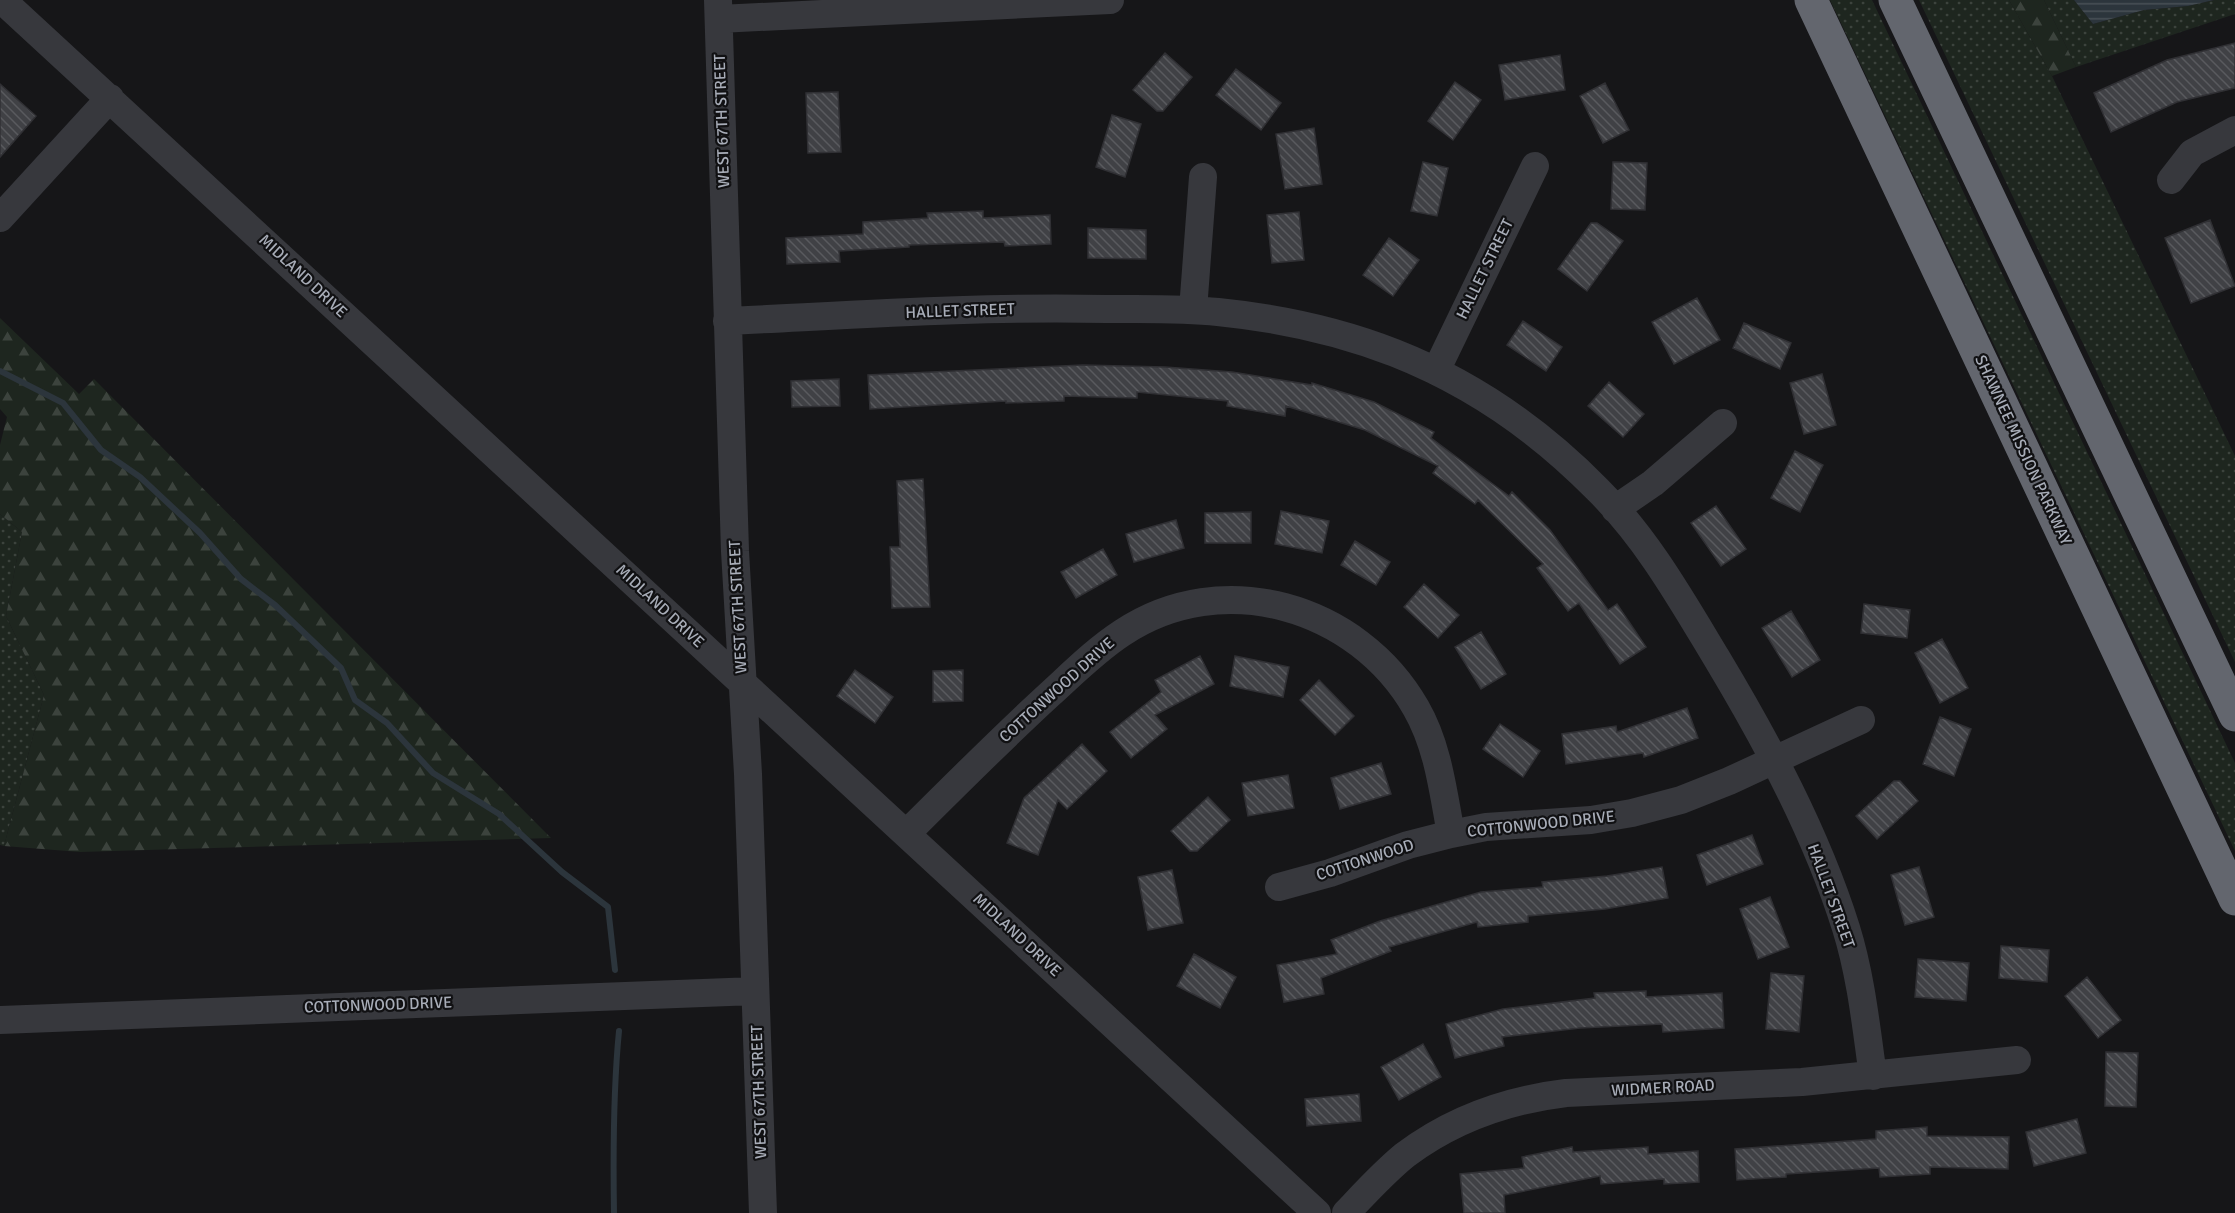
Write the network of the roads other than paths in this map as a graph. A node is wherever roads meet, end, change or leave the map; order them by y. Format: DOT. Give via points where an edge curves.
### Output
graph roads {
  1 [pos="2,0"];
  2 [pos="1110,0"];
  3 [pos="1811,0"];
  4 [pos="1895,0"];
  5 [pos="718,10"];
  6 [pos="110,99"];
  7 [pos="2235,130"];
  8 [pos="1535,166"];
  9 [pos="1203,177"];
  10 [pos="2171,180"];
  11 [pos="0,218"];
  12 [pos="1193,310"];
  13 [pos="727,321"];
  14 [pos="1436,371"];
  15 [pos="1723,423"];
  16 [pos="1615,509"];
  17 [pos="742,683"];
  18 [pos="2235,715"];
  19 [pos="1861,720"];
  20 [pos="1773,760"];
  21 [pos="907,833"];
  22 [pos="1451,834"];
  23 [pos="1279,887"];
  24 [pos="2235,899"];
  25 [pos="755,991"];
  26 [pos="0,1020"];
  27 [pos="2017,1060"];
  28 [pos="1873,1076"];
  29 [pos="763,1213"];
  30 [pos="1317,1213"];
  31 [pos="1346,1213"];
  1 -- 6 [label="street, MIDLAND DRIVE"];
  2 -- 5 [label="street"];
  3 -- 24 [label="highway, SHAWNEE MISSION PARKWAY"];
  4 -- 18 [label="highway"];
  5 -- 13 [label="street, WEST 67TH STREET"];
  6 -- 11 [label="street"];
  6 -- 17 [label="street, MIDLAND DRIVE"];
  7 -- 10 [label="street" via="2192,153"];
  8 -- 14 [label="street, HALLET STREET"];
  9 -- 12 [label="street"];
  12 -- 13 [label="street, HALLET STREET" via="1055,308"];
  12 -- 14 [label="street, HALLET STREET" via="1278,321 1332,333 1394,352"];
  13 -- 17 [label="street, WEST 67TH STREET"];
  14 -- 16 [label="street, HALLET STREET" via="1501,409 1549,444"];
  15 -- 16 [label="street" via="1653,483"];
  16 -- 20 [label="street, HALLET STREET" via="1648,549 1689,613"];
  17 -- 21 [label="street, MIDLAND DRIVE"];
  17 -- 25 [label="street, WEST 67TH STREET"];
  19 -- 20 [label="street"];
  20 -- 22 [label="street, COTTONWOOD DRIVE" via="1681,800 1632,813"];
  20 -- 28 [label="street, HALLET STREET" via="1820,858 1846,928 1860,984"];
  21 -- 22 [label="street, COTTONWOOD DRIVE" via="1014,727 1122,633 1179,608 1240,601 1281,606 1320,619 1357,641 1389,669 1426,727"];
  21 -- 30 [label="street, MIDLAND DRIVE"];
  22 -- 23 [label="street, COTTONWOOD"];
  25 -- 26 [label="street, COTTONWOOD DRIVE"];
  25 -- 29 [label="street, WEST 67TH STREET"];
  27 -- 28 [label="street, WIDMER ROAD"];
  28 -- 31 [label="street, WIDMER ROAD" via="1535,1096 1489,1109 1445,1129 1405,1156"];
}
